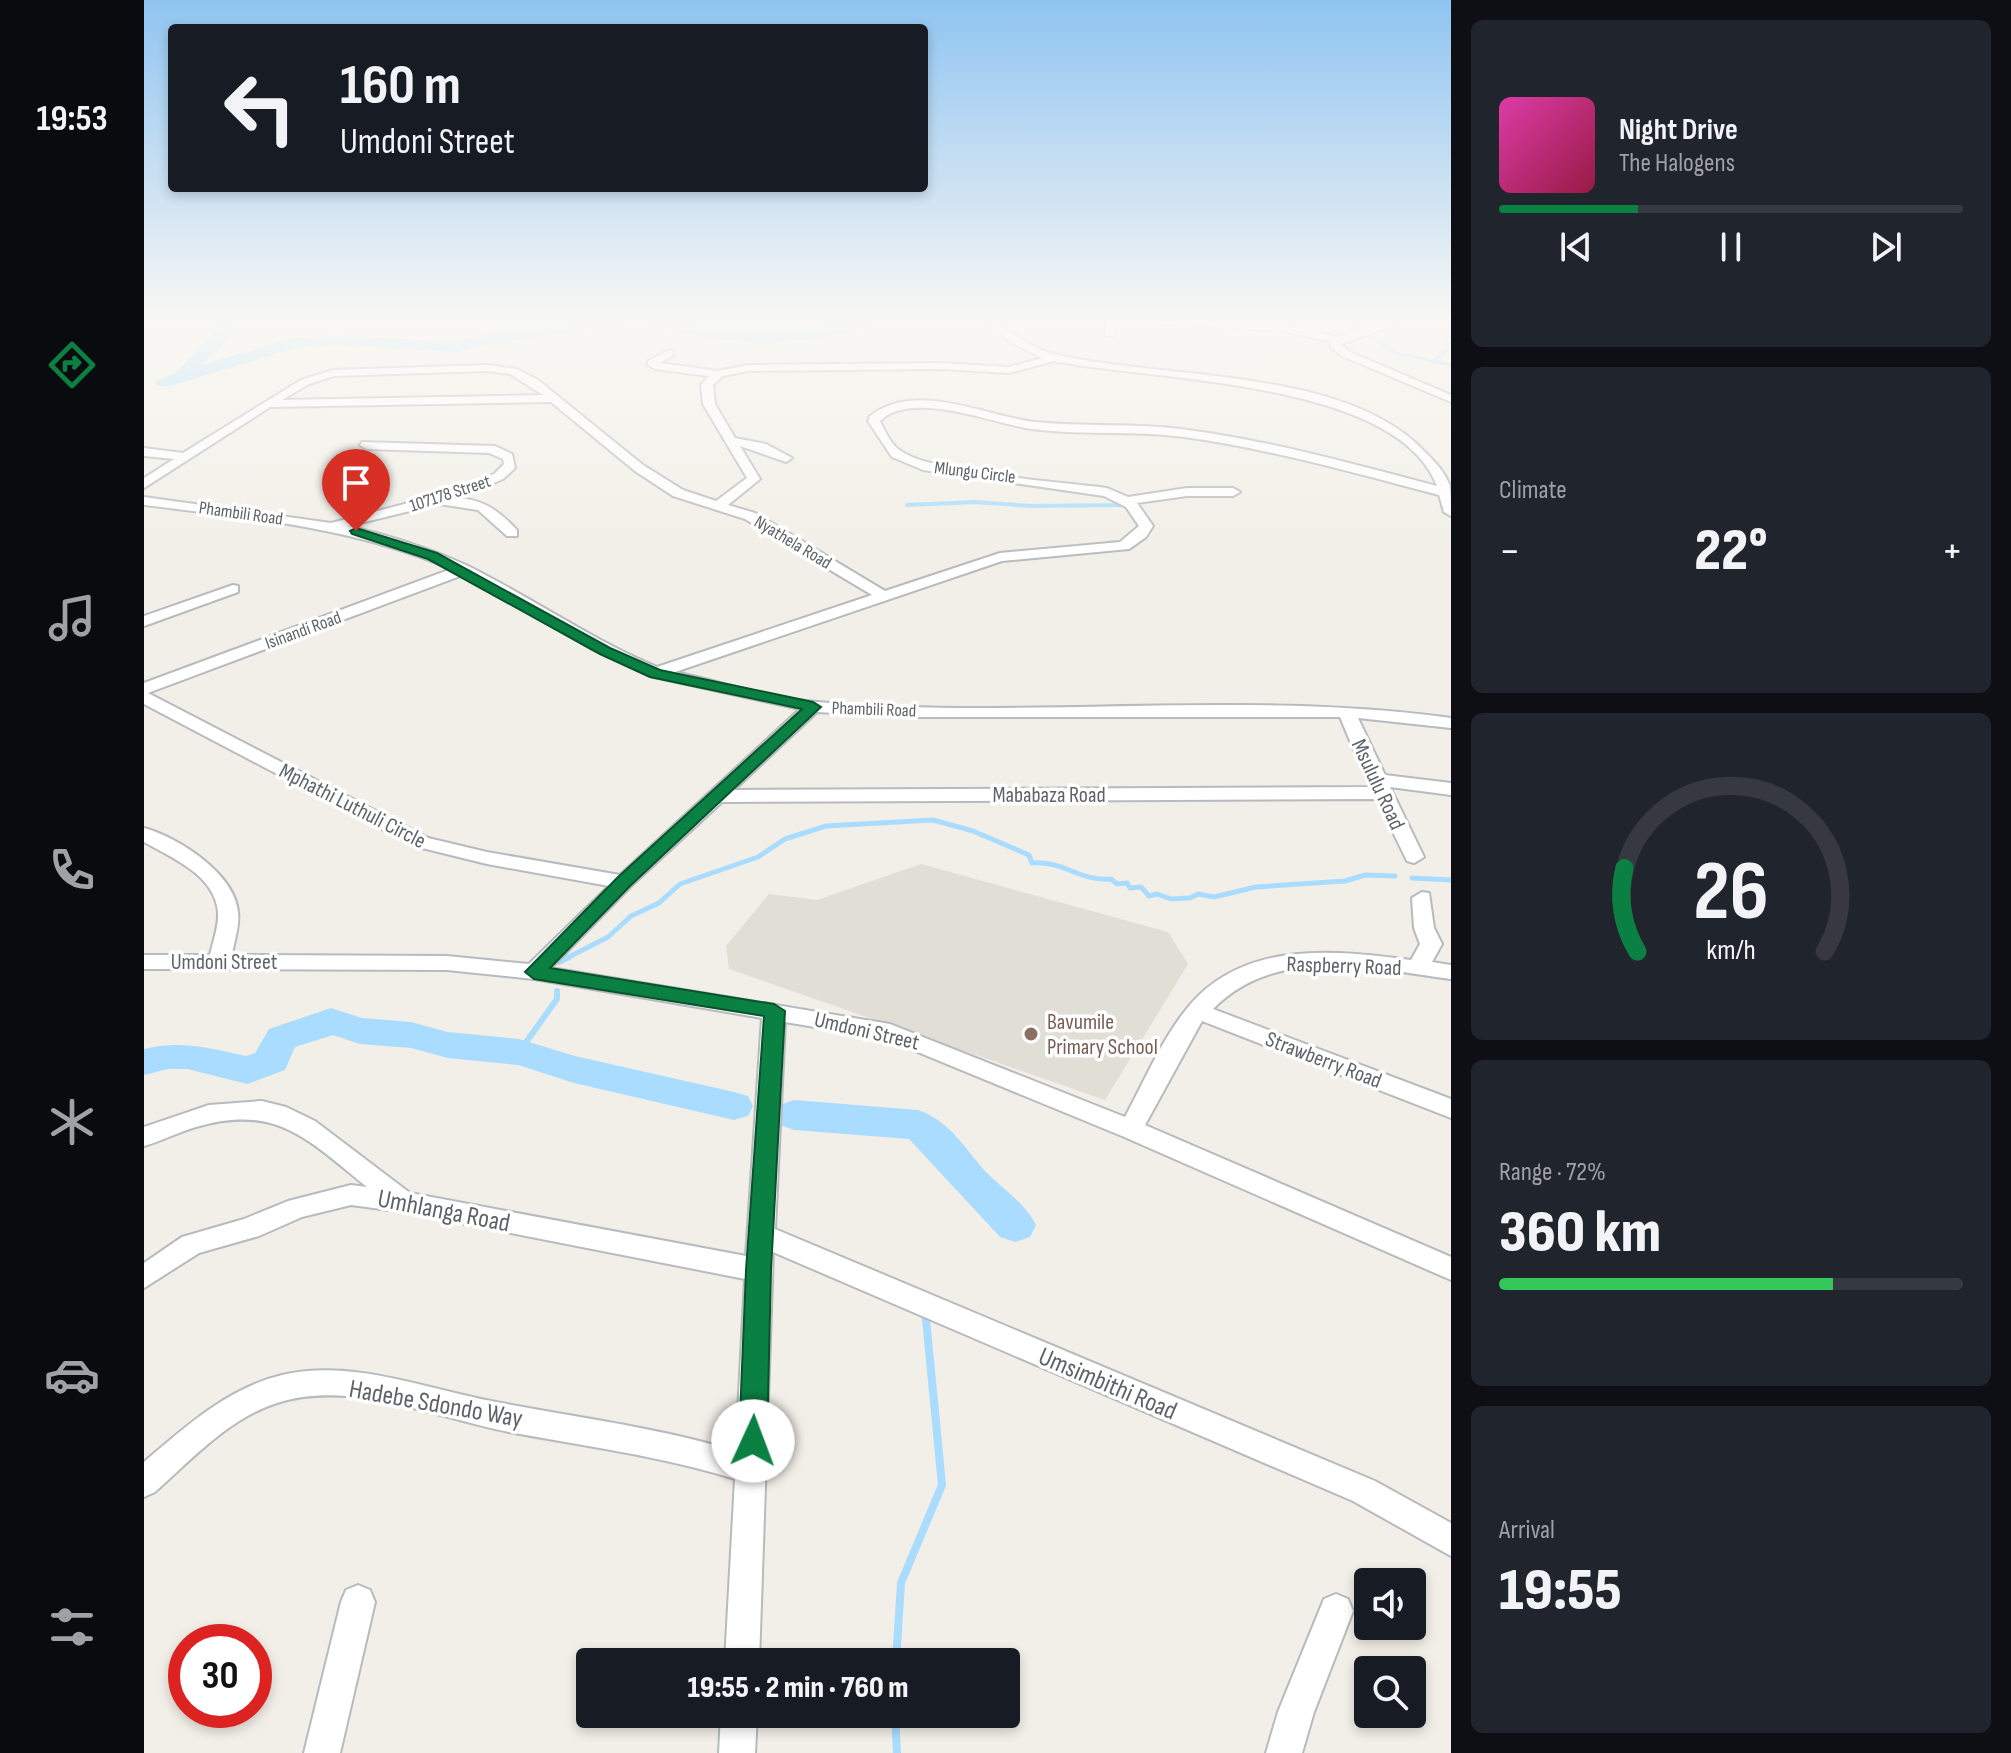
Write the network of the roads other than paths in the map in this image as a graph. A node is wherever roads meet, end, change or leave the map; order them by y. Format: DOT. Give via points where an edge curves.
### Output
graph roads {
  1 [pos="273,401"];
  2 [pos="421,401"];
  3 [pos="559,401"];
  4 [pos="709,401"];
  5 [pos="1317,401"];
  6 [pos="267,404"];
  7 [pos="733,441"];
  8 [pos="366,445"];
  9 [pos="144,452"];
  10 [pos="186,457"];
  11 [pos="786,458"];
  12 [pos="1429,462"];
  13 [pos="1451,465"];
  14 [pos="144,484"];
  15 [pos="1233,492"];
  16 [pos="1444,492"];
  17 [pos="144,501"];
  18 [pos="1127,501"];
  19 [pos="424,504"];
  20 [pos="719,505"];
  21 [pos="1451,512"];
  22 [pos="331,527"];
  23 [pos="512,533"];
  24 [pos="463,570"];
  25 [pos="233,589"];
  26 [pos="885,597"];
  27 [pos="144,621"];
  28 [pos="656,673"];
  29 [pos="144,689"];
  30 [pos="144,697"];
  31 [pos="813,707"];
  32 [pos="1346,711"];
  33 [pos="1451,723"];
  34 [pos="1379,786"];
  35 [pos="1451,789"];
  36 [pos="716,796"];
  37 [pos="144,834"];
  38 [pos="1414,857"];
  39 [pos="624,882"];
  40 [pos="1422,898"];
  41 [pos="220,960"];
  42 [pos="144,962"];
  43 [pos="1417,969"];
  44 [pos="534,972"];
  45 [pos="1451,972"];
  46 [pos="774,1011"];
  47 [pos="1197,1011"];
  48 [pos="1451,1109"];
  49 [pos="1131,1129"];
  50 [pos="144,1137"];
  51 [pos="404,1202"];
  52 [pos="761,1235"];
  53 [pos="1451,1269"];
  54 [pos="759,1270"];
  55 [pos="144,1277"];
  56 [pos="752,1470"];
  57 [pos="144,1482"];
  58 [pos="1451,1540"];
  59 [pos="358,1602"];
  60 [pos="1336,1611"];
  61 [pos="743,1648"];
  62 [pos="738,1728"];
  63 [pos="322,1753"];
  64 [pos="737,1753"];
  65 [pos="1284,1753"];
  1 -- 6 [label="street, Nyathela Road"];
  2 -- 6 [label="street"];
  3 -- 20 [label="street, Nyathela Road" via="639,468 678,493"];
  4 -- 7 [label="street"];
  5 -- 12 [label="street" via="1379,423"];
  6 -- 10 [label="street, Nyathela Road"];
  7 -- 11 [label="street"];
  7 -- 20 [label="street" via="754,479"];
  8 -- 19 [label="street, 107178 Street" via="470,447 508,457 511,465 496,479"];
  9 -- 10 [label="street"];
  10 -- 14 [label="street, Nyathela Road"];
  12 -- 13 [label="street"];
  12 -- 16 [label="street"];
  15 -- 18 [label="street"];
  16 -- 18 [label="street, Mlungu Circle" via="1273,445 1168,431 1028,425 938,405 887,410 874,421 896,454 927,467 1089,487"];
  16 -- 21 [label="street"];
  17 -- 22 [label="street, Phambili Road"];
  18 -- 26 [label="street" via="1146,526 1124,546 1017,553"];
  19 -- 22 [label="street, 107178 Street"];
  19 -- 23 [label="street" via="482,505"];
  20 -- 26 [label="street, Nyathela Road" via="767,525"];
  22 -- 24 [label="street, Phambili Road" via="393,542"];
  24 -- 28 [label="street, Phambili Road" via="605,651"];
  24 -- 29 [label="street, Isinandi Road"];
  25 -- 27 [label="street"];
  26 -- 28 [label="street"];
  28 -- 31 [label="street, Phambili Road"];
  30 -- 39 [label="street, Mphathi Luthuli Circle" via="421,842"];
  31 -- 32 [label="street, Phambili Road" via="903,712"];
  31 -- 36 [label="street"];
  32 -- 33 [label="street, Phambili Road"];
  32 -- 34 [label="street, Msululu Road"];
  34 -- 35 [label="street, Mababaza Road"];
  34 -- 36 [label="street, Mababaza Road"];
  34 -- 38 [label="street, Msululu Road"];
  36 -- 39 [label="street"];
  37 -- 41 [label="street" via="203,870 222,890 228,912"];
  39 -- 44 [label="street"];
  40 -- 43 [label="street" via="1431,944"];
  41 -- 42 [label="street, Umdoni Street"];
  41 -- 44 [label="street, Umdoni Street" via="447,963"];
  43 -- 45 [label="street, Raspberry Road"];
  43 -- 47 [label="street, Raspberry Road" via="1291,959 1243,973"];
  44 -- 46 [label="street, Umdoni Street"];
  46 -- 49 [label="street, Umdoni Street" via="902,1036"];
  46 -- 52 [label="street"];
  47 -- 48 [label="street, Strawberry Road"];
  47 -- 49 [label="street, Raspberry Road"];
  49 -- 53 [label="street, Umdoni Street"];
  50 -- 51 [label="street" via="199,1116 266,1110 299,1124"];
  51 -- 54 [label="street, Umhlanga Road"];
  51 -- 55 [label="street, Umhlanga Road" via="351,1195 297,1208 191,1245"];
  52 -- 54 [label="street"];
  52 -- 58 [label="street, Umsimbithi Road" via="1364,1491"];
  54 -- 56 [label="street"];
  56 -- 57 [label="street, Hadebe Sdondo Way" via="684,1448 392,1392 324,1384 279,1390 234,1410"];
  56 -- 61 [label="street"];
  59 -- 63 [label="street"];
  60 -- 65 [label="street"];
  62 -- 64 [label="street"];
}
